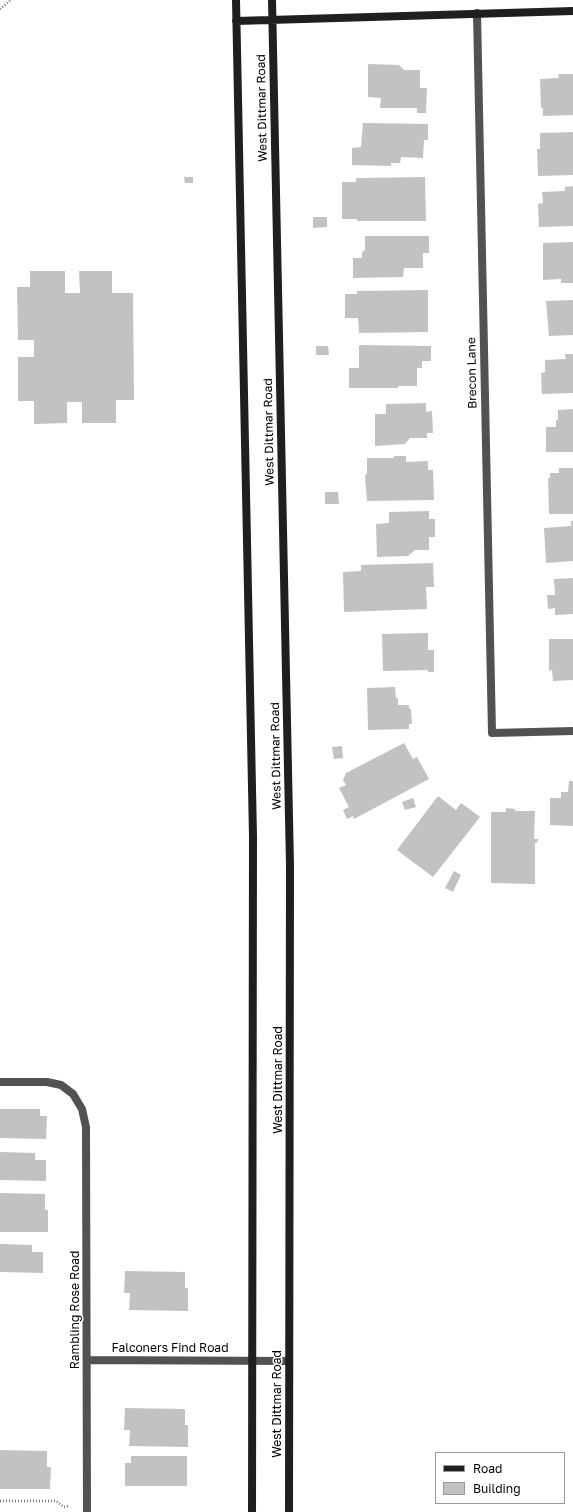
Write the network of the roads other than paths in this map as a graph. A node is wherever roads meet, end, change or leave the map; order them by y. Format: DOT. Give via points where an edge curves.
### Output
graph roads {
  1 [pos="236,0"];
  2 [pos="272,0"];
  3 [pos="573,11"];
  4 [pos="476,13"];
  5 [pos="272,20"];
  6 [pos="236,21"];
  7 [pos="573,731"];
  8 [pos="0,1082"];
  9 [pos="87,1360"];
  10 [pos="253,1360"];
  11 [pos="289,1361"];
  12 [pos="87,1512"];
  13 [pos="252,1512"];
  14 [pos="289,1512"];
  1 -- 6 [label="street, West Dittmar Road"];
  2 -- 5 [label="street, West Dittmar Road"];
  3 -- 4 [label="street"];
  4 -- 5 [label="street"];
  4 -- 7 [label="street, Brecon Lane" via="492,733"];
  5 -- 6 [label="street"];
  5 -- 11 [label="street, West Dittmar Road" via="283,576 290,774"];
  6 -- 10 [label="street, West Dittmar Road" via="253,836"];
  8 -- 9 [label="street, Rambling Rose Road" via="47,1082 61,1085 73,1094 82,1109 86,1127"];
  9 -- 10 [label="street, Falconers Find Road"];
  9 -- 12 [label="street, Rambling Rose Road"];
  10 -- 11 [label="street, Falconers Find Road"];
  10 -- 13 [label="street, West Dittmar Road"];
  11 -- 14 [label="street, West Dittmar Road"];
}
